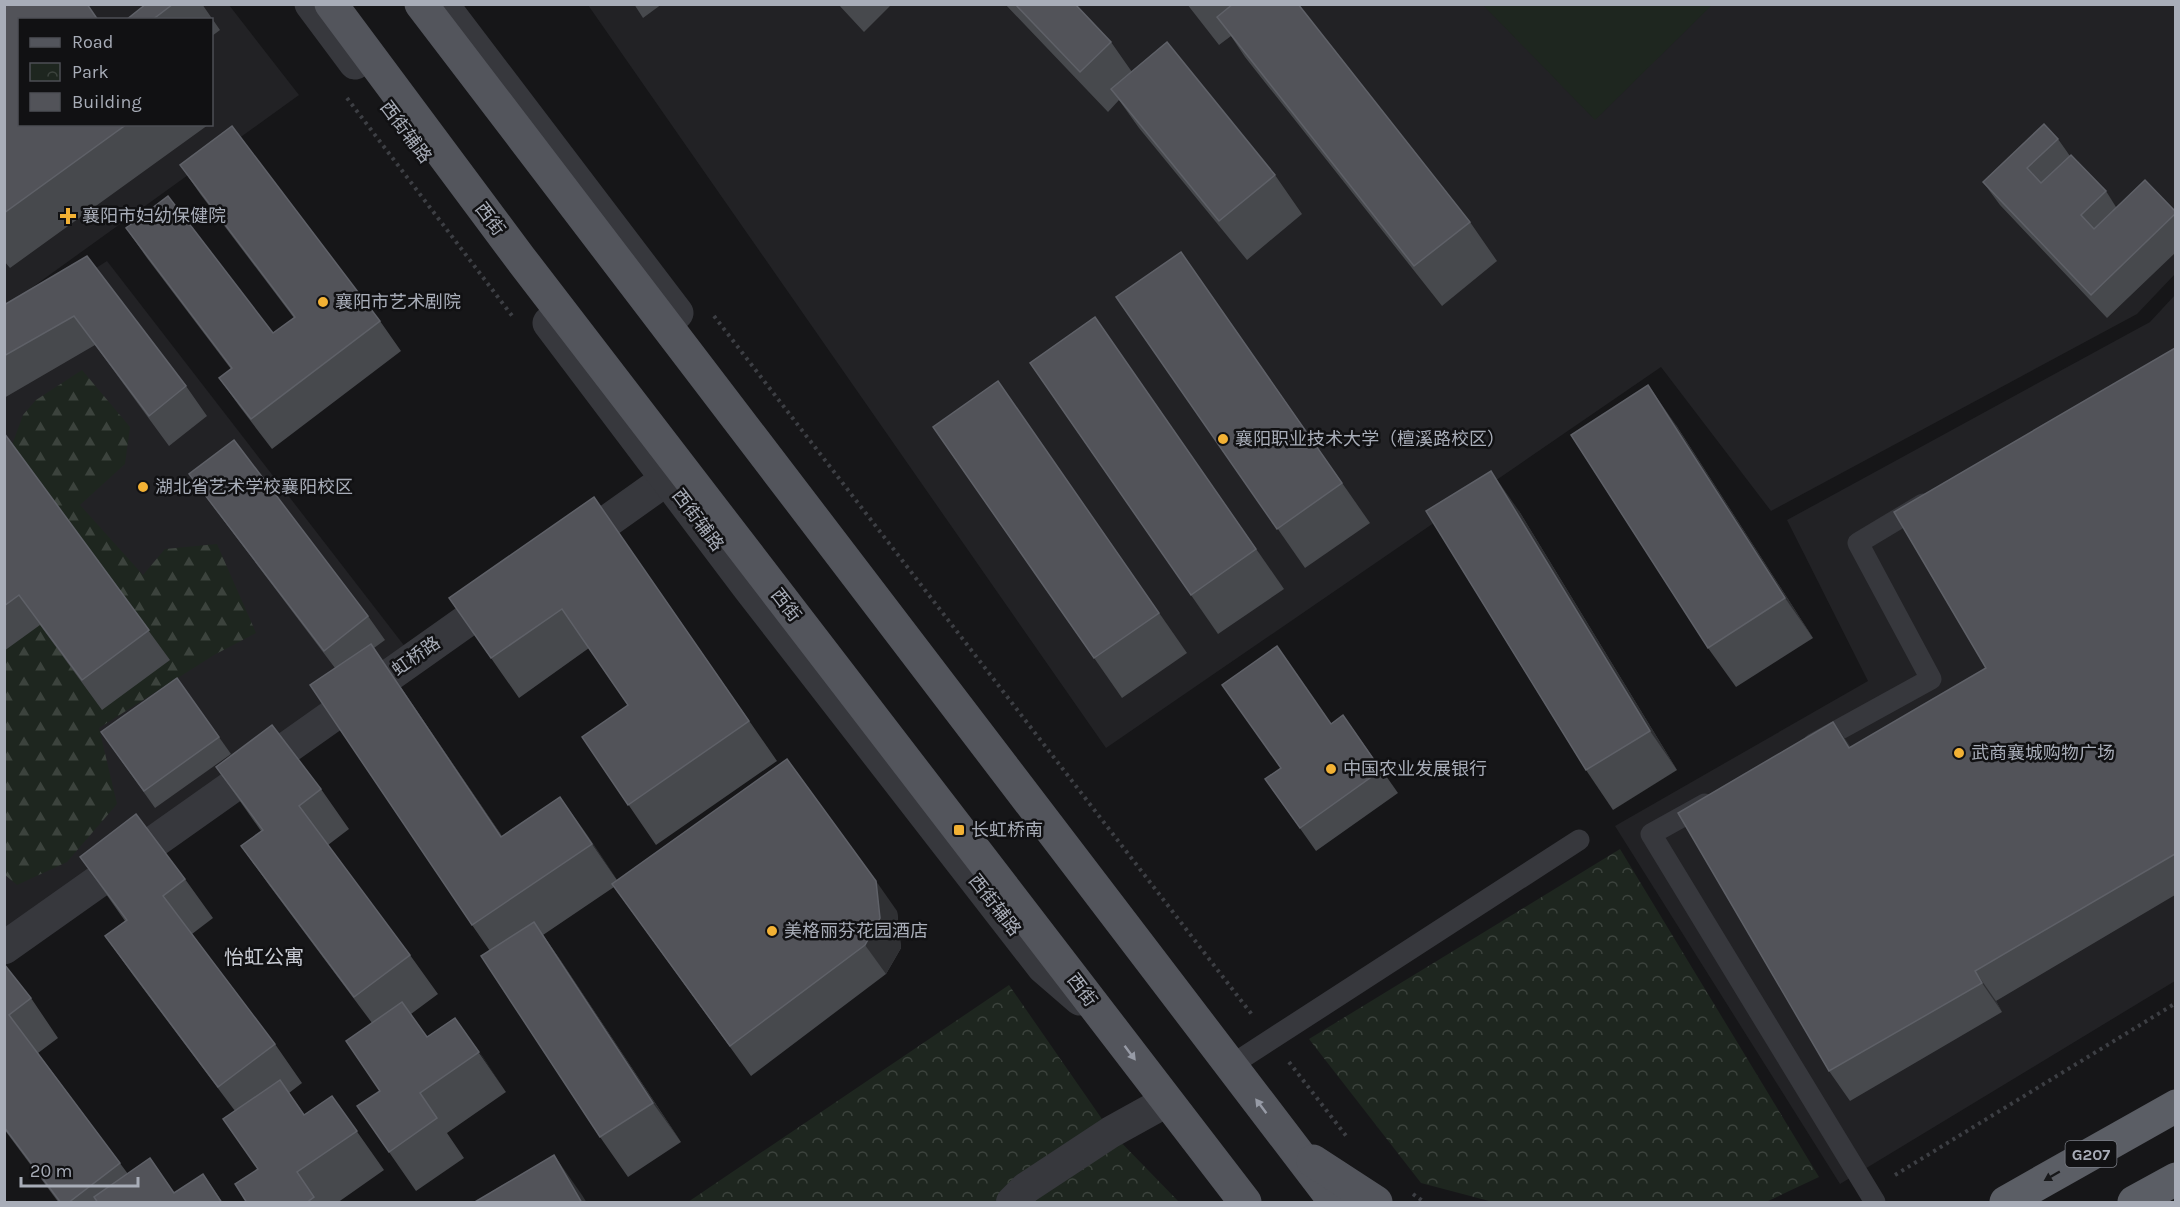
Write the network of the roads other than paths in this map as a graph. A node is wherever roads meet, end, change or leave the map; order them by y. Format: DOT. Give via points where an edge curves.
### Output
graph roads {
  1 [pos="311,4"];
  2 [pos="331,4"];
  3 [pos="421,4"];
  4 [pos="442,4"];
  5 [pos="674,474"];
  6 [pos="1940,494"];
  7 [pos="554,559"];
  8 [pos="526,579"];
  9 [pos="1796,753"];
  10 [pos="1724,794"];
  11 [pos="1579,840"];
  12 [pos="4,948"];
  13 [pos="1175,993"];
  14 [pos="1230,1066"];
  15 [pos="1167,1101"];
  16 [pos="2175,1106"];
  17 [pos="1293,1147"];
  18 [pos="2175,1179"];
  19 [pos="1872,1197"];
  20 [pos="1012,1203"];
  21 [pos="1245,1203"];
  22 [pos="1335,1203"];
  23 [pos="1376,1203"];
  24 [pos="2006,1203"];
  25 [pos="2134,1203"];
  1 -- 5 [label="street, 西街辅路"];
  2 -- 5 [label="main road, 西街"];
  3 -- 13 [label="main road"];
  4 -- 13 [label="street" via="1149,931"];
  5 -- 7 [label="street"];
  5 -- 15 [label="main road, 西街, one-way"];
  6 -- 9 [label="lane" via="1858,543 1931,679"];
  8 -- 12 [label="street, 虹桥路"];
  10 -- 19 [label="lane" via="1651,834"];
  11 -- 14 [label="lane"];
  13 -- 14 [label="main road"];
  17 -- 14 [label="main road, one-way"];
  15 -- 20 [label="street" via="1111,1132 1026,1188"];
  15 -- 21 [label="main road, 西街"];
  16 -- 24 [label="highway, G207, one-way"];
  17 -- 22 [label="main road"];
  17 -- 23 [label="main road"];
  18 -- 25 [label="highway"];
}
